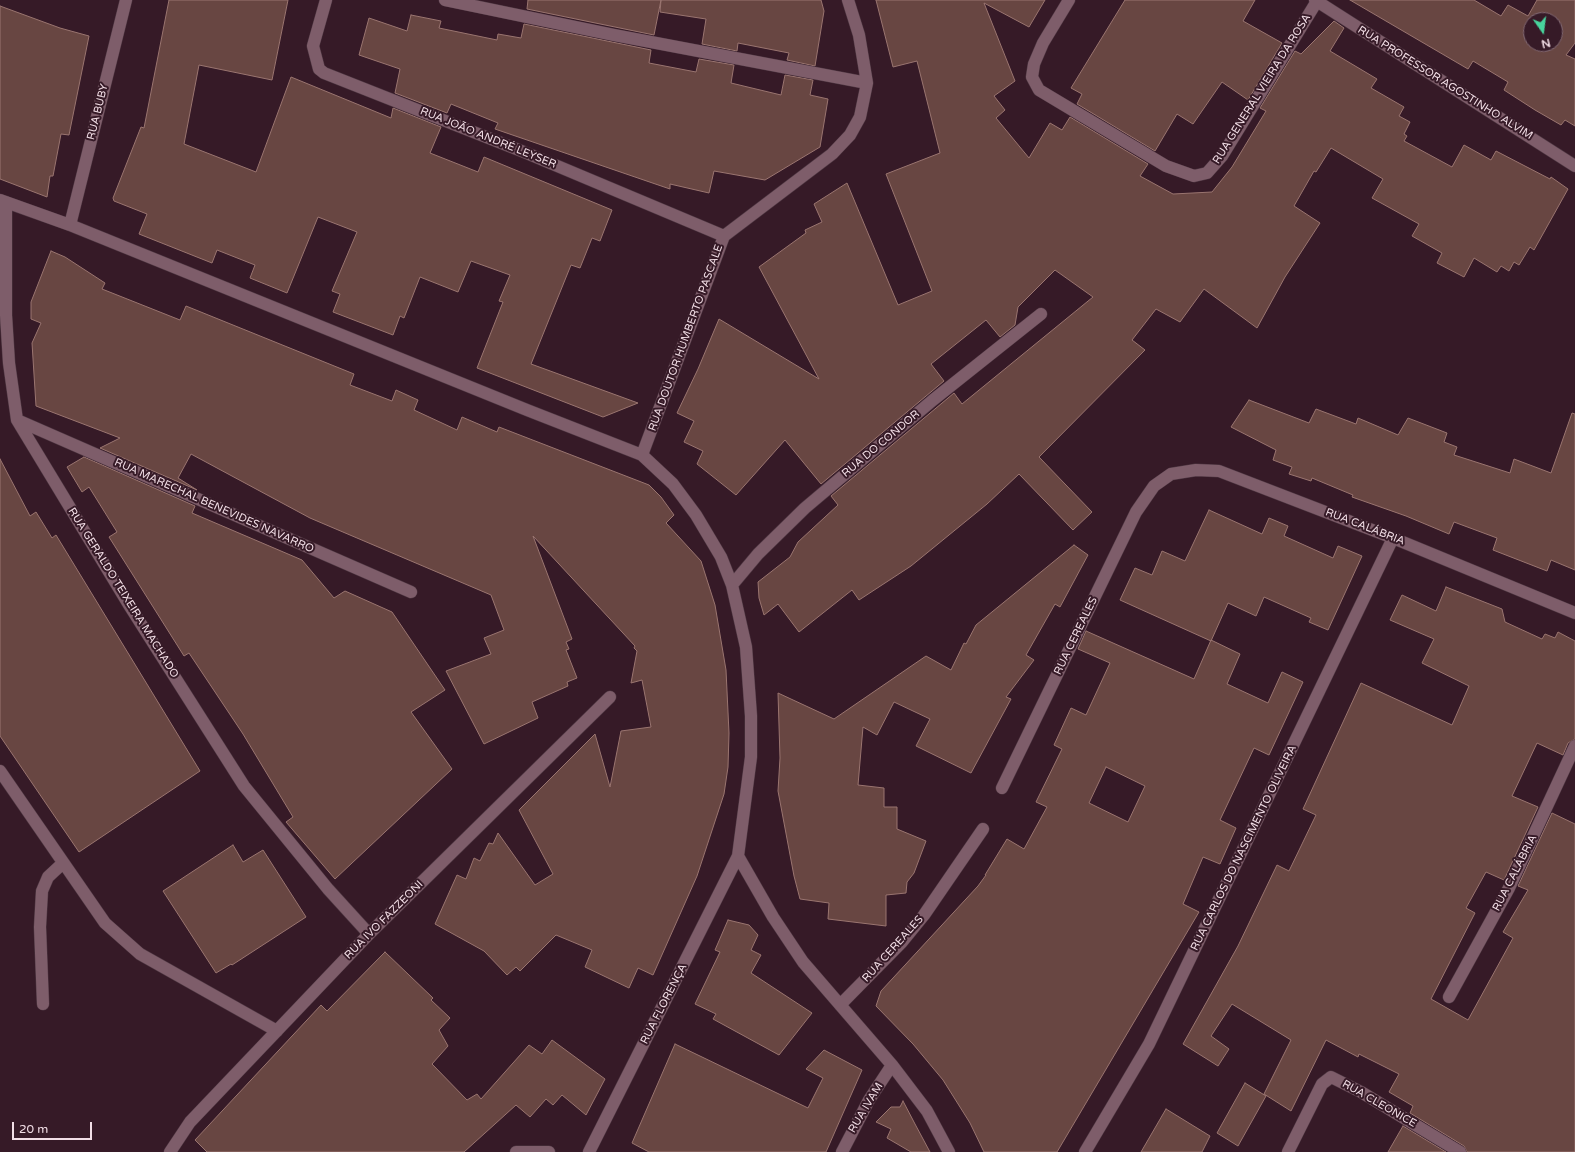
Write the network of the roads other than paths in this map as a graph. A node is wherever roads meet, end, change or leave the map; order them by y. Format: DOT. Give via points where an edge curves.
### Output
graph roads {
  1 [pos="126,0"];
  2 [pos="326,0"];
  3 [pos="445,0"];
  4 [pos="848,0"];
  5 [pos="1069,0"];
  6 [pos="1316,1"];
  7 [pos="867,83"];
  8 [pos="1575,166"];
  9 [pos="3,201"];
  10 [pos="70,225"];
  11 [pos="724,236"];
  12 [pos="1041,314"];
  13 [pos="17,420"];
  14 [pos="642,454"];
  15 [pos="1154,486"];
  16 [pos="1394,538"];
  17 [pos="732,585"];
  18 [pos="411,592"];
  19 [pos="1575,613"];
  20 [pos="610,697"];
  21 [pos="1575,746"];
  22 [pos="0,771"];
  23 [pos="1002,788"];
  24 [pos="983,829"];
  25 [pos="738,856"];
  26 [pos="63,862"];
  27 [pos="369,934"];
  28 [pos="1449,997"];
  29 [pos="43,1004"];
  30 [pos="840,1005"];
  31 [pos="277,1031"];
  32 [pos="892,1065"];
  33 [pos="170,1152"];
  34 [pos="516,1152"];
  35 [pos="549,1152"];
  36 [pos="589,1152"];
  37 [pos="842,1152"];
  38 [pos="949,1152"];
  39 [pos="1085,1152"];
  40 [pos="1288,1152"];
  41 [pos="1460,1152"];
  1 -- 10 [label="street, RUA BUBY"];
  2 -- 11 [label="street, RUA JOÃO ANDRÉ LEYSER" via="313,46 319,69 324,73 524,152"];
  3 -- 7 [label="street"];
  4 -- 7 [label="street, RUA DOUTOR HUMBERTO PASCALE" via="859,35"];
  5 -- 6 [label="street, RUA GENERAL VIEIRA DA ROSA" via="1043,43 1034,64 1032,77 1039,90 1166,166 1194,176 1207,173 1222,156"];
  6 -- 8 [label="street, RUA PROFESSOR AGOSTINHO ALVIM"];
  7 -- 11 [label="street, RUA DOUTOR HUMBERTO PASCALE" via="860,117 850,135 832,154"];
  9 -- 10 [label="street"];
  9 -- 13 [label="street, RUA GERALDO TEIXEIRA MACHADO" via="9,362"];
  10 -- 14 [label="street"];
  11 -- 14 [label="street, RUA DOUTOR HUMBERTO PASCALE"];
  12 -- 17 [label="street, RUA DO CONDOR" via="933,400 805,508 758,554"];
  13 -- 18 [label="street, RUA MARECHAL BENEVIDES NAVARRO"];
  13 -- 27 [label="street, RUA GERALDO TEIXEIRA MACHADO" via="129,605 244,786 328,889"];
  14 -- 17 [label="street, RUA FLORENÇA" via="673,484 696,515 721,557"];
  15 -- 16 [label="street, RUA CALÁBRIA" via="1171,474 1196,470 1219,471"];
  15 -- 23 [label="street, RUA CEREALES" via="1136,512"];
  16 -- 19 [label="street, RUA CALÁBRIA"];
  16 -- 39 [label="street, RUA CARLOS DO NASCIMENTO OLIVEIRA" via="1149,1044"];
  17 -- 25 [label="street, RUA FLORENÇA" via="746,647 752,757"];
  20 -- 27 [label="street, RUA IVO FAZZEONI"];
  21 -- 28 [label="street, RUA CALÁBRIA" via="1509,888"];
  22 -- 26 [label="street"];
  24 -- 30 [label="street, RUA CEREALES" via="924,915 902,942"];
  25 -- 30 [label="street" via="803,962"];
  25 -- 36 [label="street, RUA FLORENÇA"];
  26 -- 29 [label="street" via="48,877 42,891 40,927"];
  26 -- 31 [label="street" via="105,923 140,954"];
  27 -- 31 [label="street, RUA IVO FAZZEONI"];
  30 -- 32 [label="street"];
  31 -- 33 [label="street, RUA IVO FAZZEONI" via="190,1122"];
  32 -- 37 [label="street, RUA IVAM" via="869,1100"];
  32 -- 38 [label="street" via="927,1111"];
  34 -- 35 [label="street"];
  40 -- 41 [label="street, RUA CLEONICE" via="1322,1084 1331,1077 1361,1092"];
}
